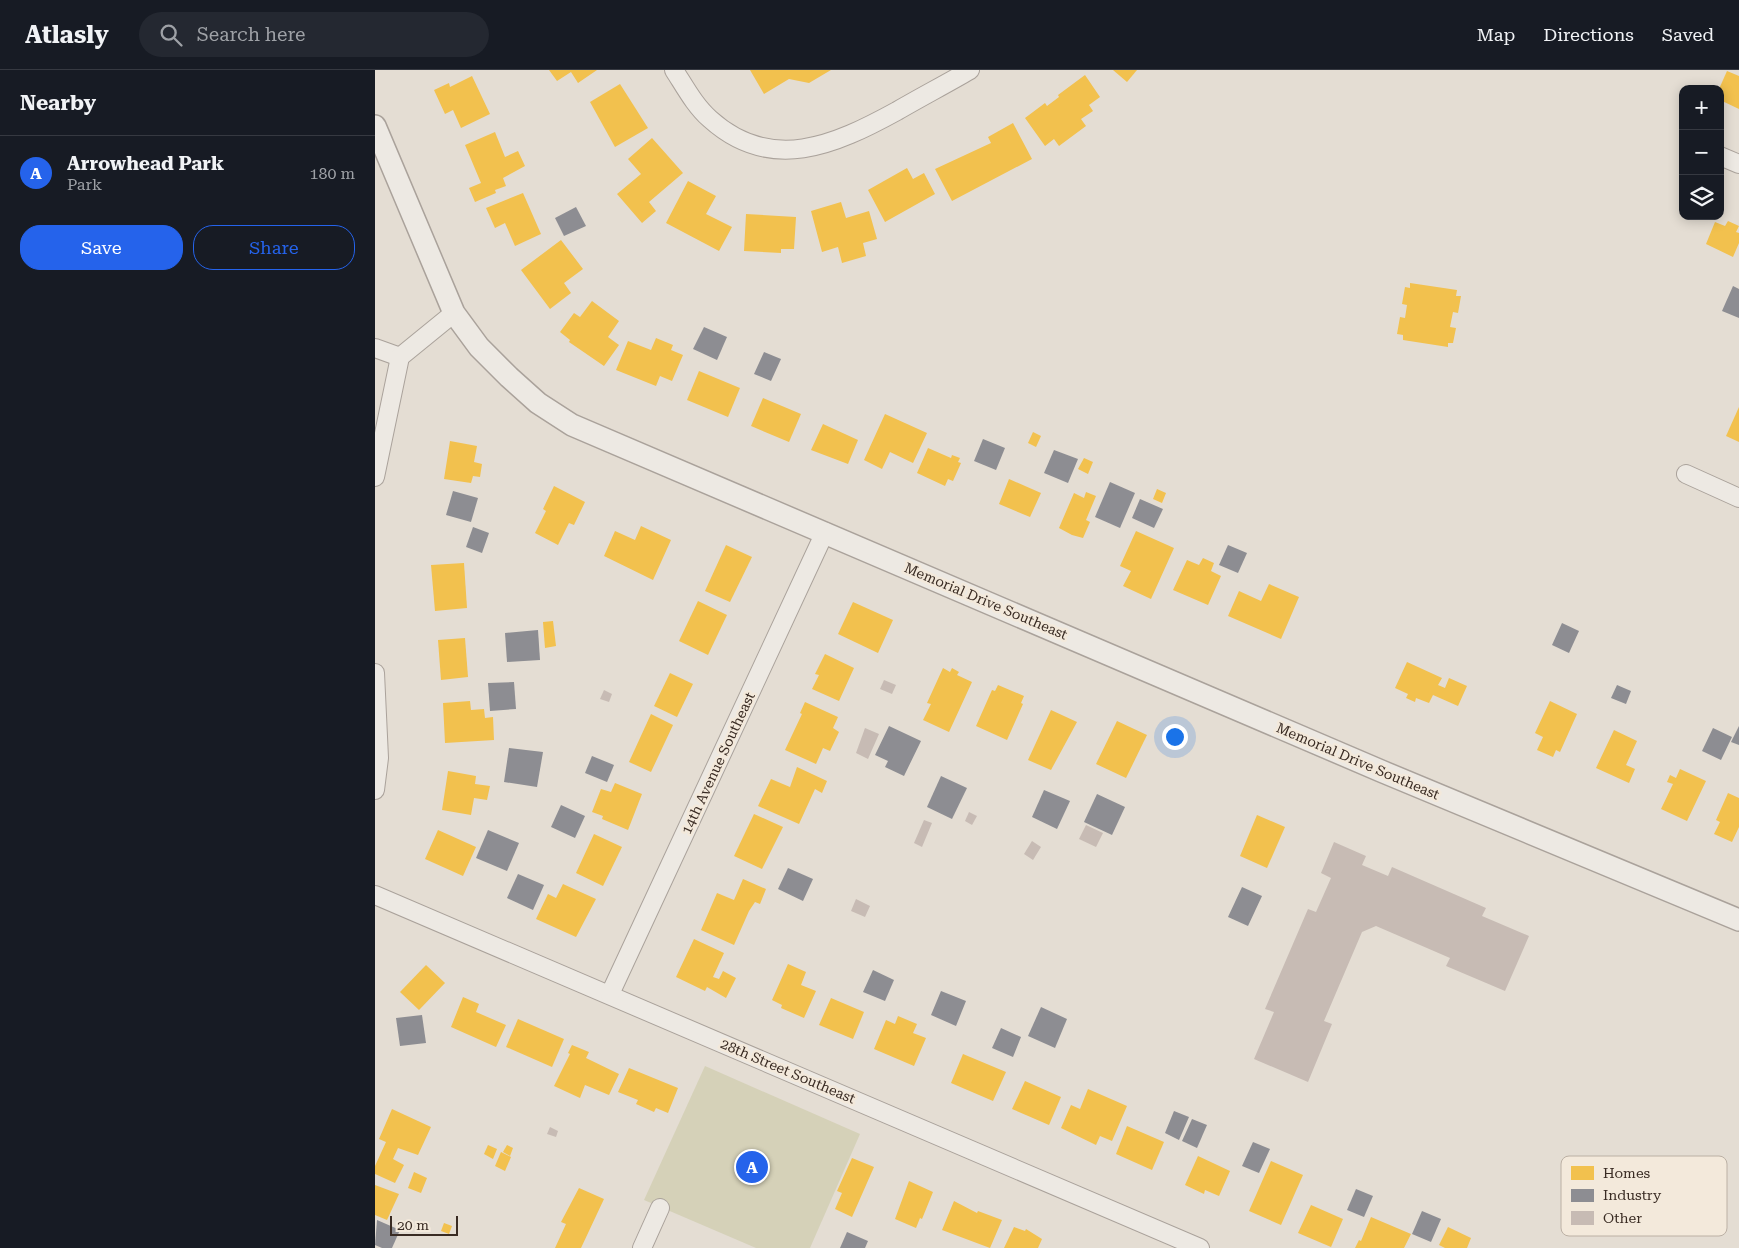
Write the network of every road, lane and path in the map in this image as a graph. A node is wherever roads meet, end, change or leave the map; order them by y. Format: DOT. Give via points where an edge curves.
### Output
graph roads {
  1 [pos="674,70"];
  2 [pos="970,70"];
  3 [pos="375,126"];
  4 [pos="1724,158"];
  5 [pos="1739,164"];
  6 [pos="454,313"];
  7 [pos="375,348"];
  8 [pos="400,357"];
  9 [pos="1686,474"];
  10 [pos="375,477"];
  11 [pos="1739,498"];
  12 [pos="825,532"];
  13 [pos="375,673"];
  14 [pos="375,790"];
  15 [pos="375,895"];
  16 [pos="1739,920"];
  17 [pos="610,994"];
  18 [pos="660,1208"];
  19 [pos="642,1248"];
  20 [pos="1200,1248"];
  1 -- 2 [label="street" via="693,101 710,119 734,136 761,148 795,151 830,144 863,129"];
  3 -- 6 [label="street, Memorial Drive Southeast"];
  4 -- 5 [label="street"];
  6 -- 8 [label="street"];
  6 -- 12 [label="street, Memorial Drive Southeast" via="479,347 509,377 538,403 573,425"];
  7 -- 8 [label="street"];
  8 -- 10 [label="street"];
  9 -- 11 [label="street"];
  12 -- 16 [label="street, Memorial Drive Southeast" via="1381,771"];
  12 -- 17 [label="street, 14th Avenue Southeast"];
  13 -- 14 [label="street" via="379,758"];
  15 -- 17 [label="street, 28th Street Southeast"];
  17 -- 20 [label="street, 28th Street Southeast"];
  18 -- 19 [label="street"];
}
